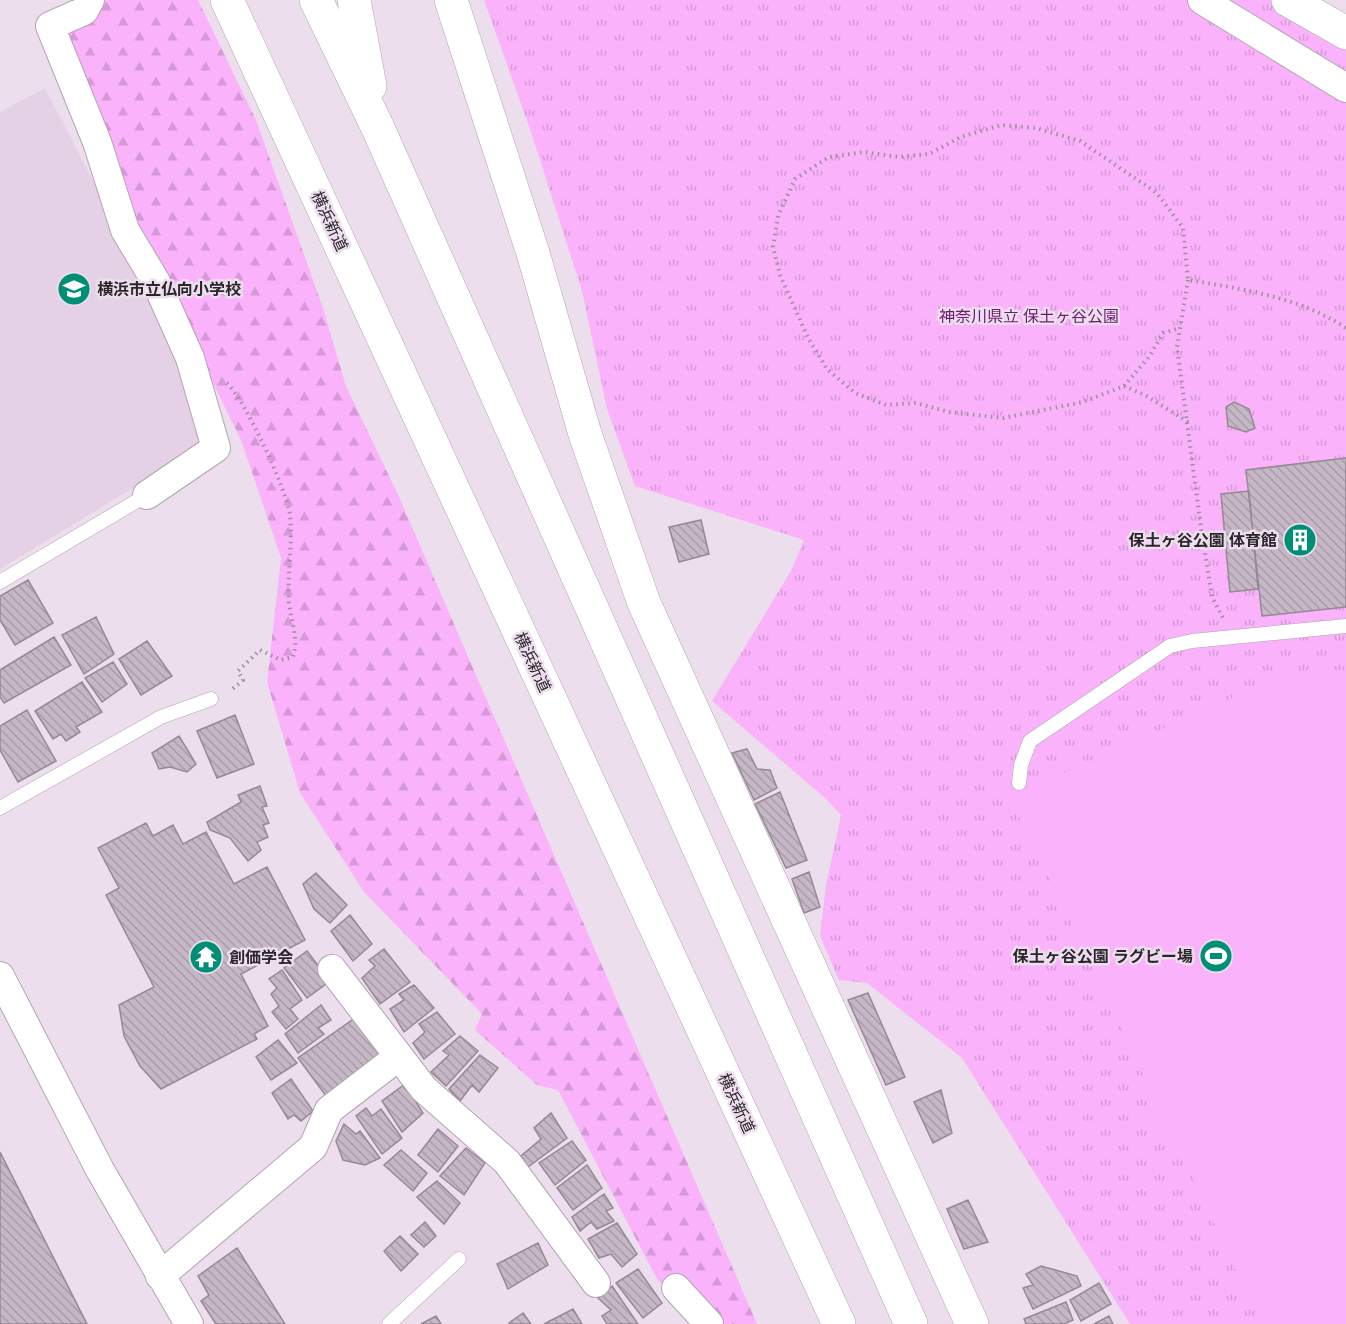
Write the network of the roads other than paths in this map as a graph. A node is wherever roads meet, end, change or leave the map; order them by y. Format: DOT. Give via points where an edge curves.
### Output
graph roads {
  1 [pos="90,0"];
  2 [pos="228,0"];
  3 [pos="316,0"];
  4 [pos="342,0"];
  5 [pos="354,0"];
  6 [pos="451,0"];
  7 [pos="1202,0"];
  8 [pos="1288,0"];
  9 [pos="1346,33"];
  10 [pos="362,42"];
  11 [pos="1346,87"];
  12 [pos="377,126"];
  13 [pos="147,495"];
  14 [pos="0,582"];
  15 [pos="1346,626"];
  16 [pos="211,699"];
  17 [pos="1019,783"];
  18 [pos="0,808"];
  19 [pos="332,969"];
  20 [pos="0,976"];
  21 [pos="398,1057"];
  22 [pos="459,1259"];
  23 [pos="160,1276"];
  24 [pos="596,1283"];
  25 [pos="676,1288"];
  26 [pos="189,1324"];
  27 [pos="389,1324"];
  28 [pos="709,1324"];
  29 [pos="839,1324"];
  30 [pos="911,1324"];
  31 [pos="972,1324"];
  1 -- 13 [label="street" via="84,11 50,26 97,142 125,230 156,282 188,355 216,448"];
  2 -- 29 [label="main road, 横浜新道"];
  3 -- 12 [label="main road"];
  4 -- 10 [label="lane"];
  5 -- 10 [label="main road"];
  6 -- 31 [label="main road" via="533,253 585,434 644,603"];
  7 -- 11 [label="street"];
  8 -- 9 [label="main road"];
  10 -- 12 [label="main road"];
  12 -- 30 [label="main road"];
  13 -- 14 [label="lane"];
  15 -- 17 [label="lane" via="1170,646 1030,741"];
  16 -- 18 [label="lane" via="161,717"];
  19 -- 21 [label="street"];
  20 -- 23 [label="street" via="100,1170"];
  21 -- 23 [label="street" via="329,1110 313,1147"];
  21 -- 24 [label="street" via="424,1089 507,1162"];
  22 -- 27 [label="lane"];
  23 -- 26 [label="street"];
  25 -- 28 [label="street"];
}
